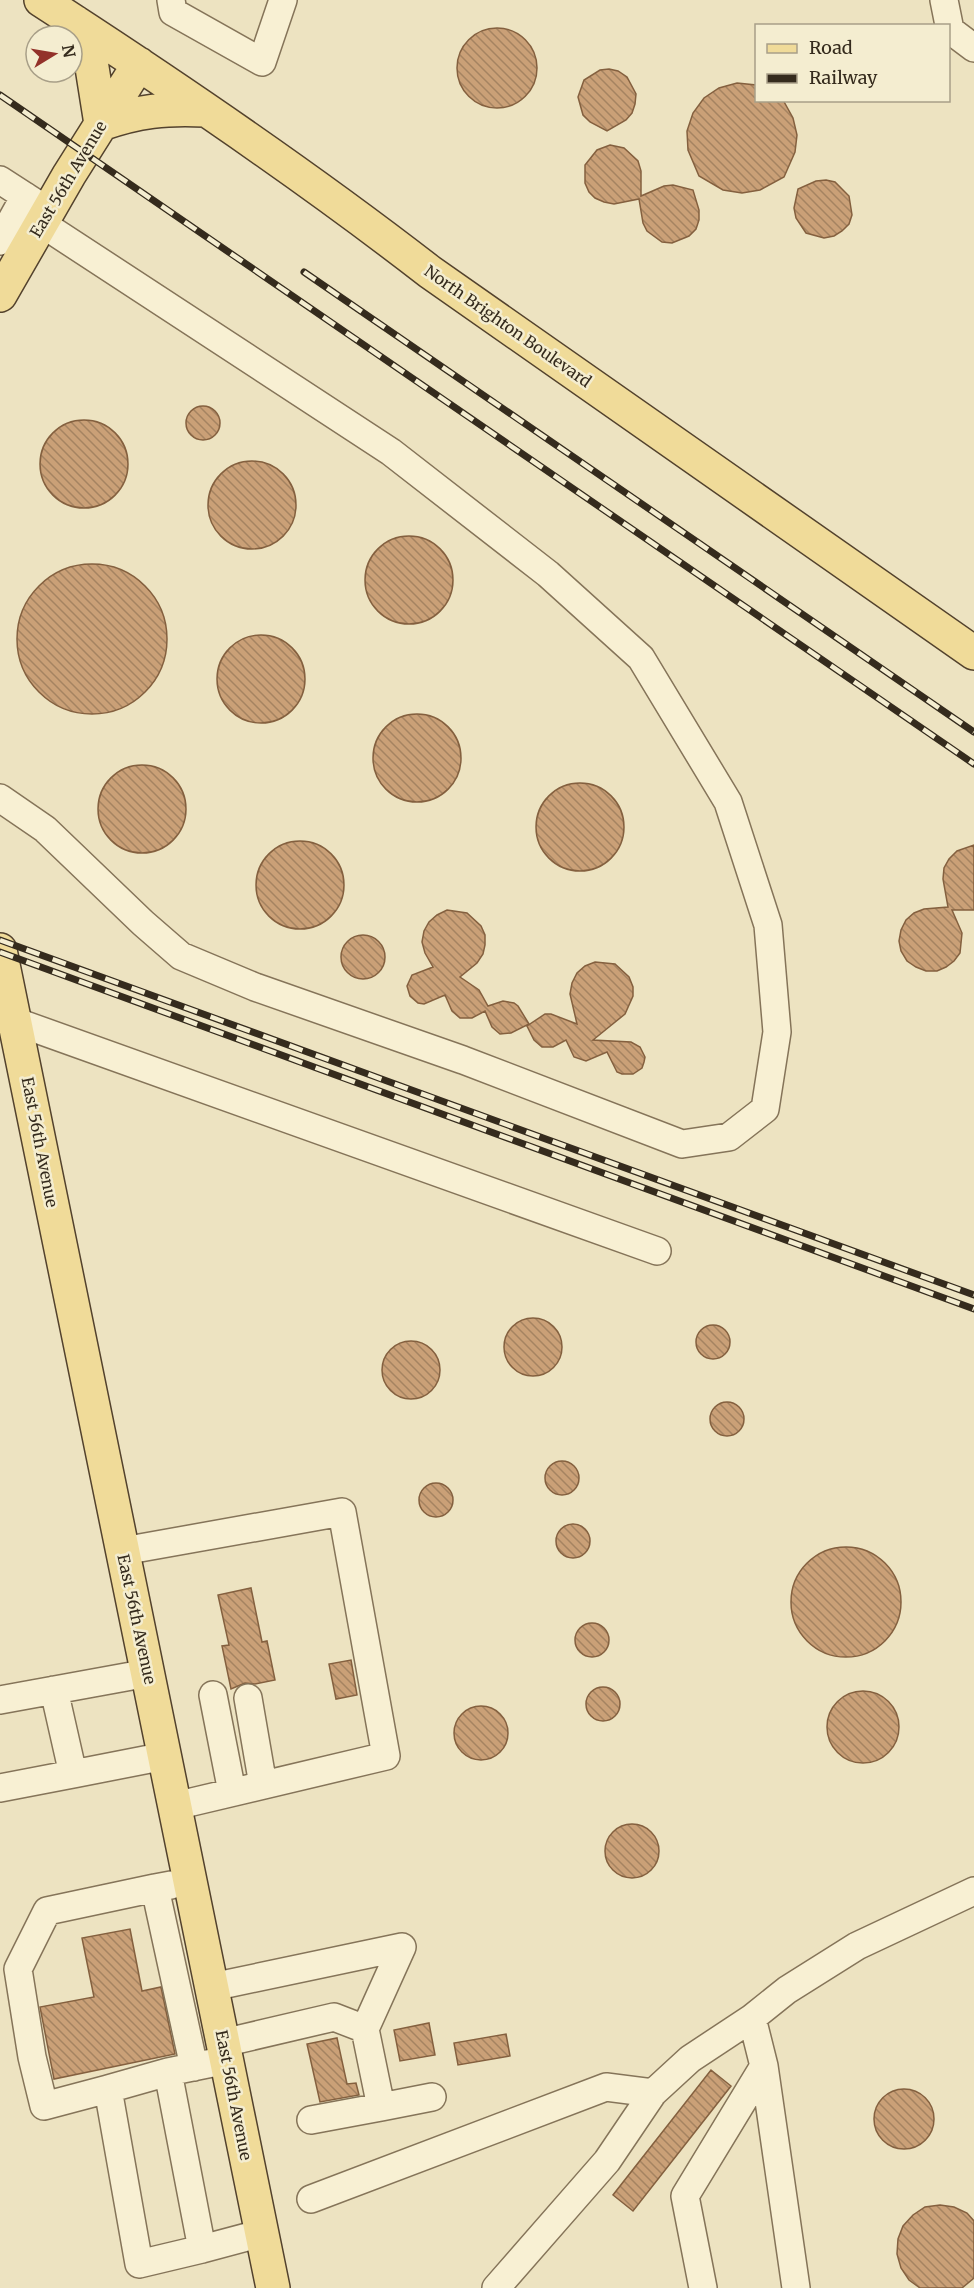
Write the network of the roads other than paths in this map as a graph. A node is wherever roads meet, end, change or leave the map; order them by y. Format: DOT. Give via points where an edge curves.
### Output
graph roads {
  1 [pos="41,0"];
  2 [pos="171,0"];
  3 [pos="283,0"];
  4 [pos="944,0"];
  5 [pos="75,22"];
  6 [pos="950,24"];
  7 [pos="950,26"];
  8 [pos="974,48"];
  9 [pos="139,64"];
  10 [pos="205,110"];
  11 [pos="101,124"];
  12 [pos="0,180"];
  13 [pos="38,210"];
  14 [pos="0,241"];
  15 [pos="0,295"];
  16 [pos="969,642"];
  17 [pos="0,798"];
  18 [pos="0,950"];
  19 [pos="8,1019"];
  20 [pos="657,1251"];
  21 [pos="123,1551"];
  22 [pos="148,1673"];
  23 [pos="54,1690"];
  24 [pos="213,1695"];
  25 [pos="248,1698"];
  26 [pos="0,1700"];
  27 [pos="165,1756"];
  28 [pos="73,1774"];
  29 [pos="263,1785"];
  30 [pos="0,1788"];
  31 [pos="232,1792"];
  32 [pos="175,1806"];
  33 [pos="190,1881"];
  34 [pos="155,1888"];
  35 [pos="974,1891"];
  36 [pos="212,1987"];
  37 [pos="752,2018"];
  38 [pos="365,2029"];
  39 [pos="225,2052"];
  40 [pos="764,2066"];
  41 [pos="181,2069"];
  42 [pos="108,2089"];
  43 [pos="653,2093"];
  44 [pos="432,2097"];
  45 [pos="381,2106"];
  46 [pos="311,2120"];
  47 [pos="311,2199"];
  48 [pos="262,2233"];
  49 [pos="202,2250"];
  50 [pos="273,2288"];
  51 [pos="496,2288"];
  52 [pos="703,2288"];
  53 [pos="796,2288"];
  1 -- 5 [label="main road, North Brighton Boulevard"];
  2 -- 3 [label="street" via="173,12 262,62"];
  4 -- 6 [label="street"];
  5 -- 9 [label="main road, North Brighton Boulevard"];
  5 -- 11 [label="main road" via="91,61"];
  7 -- 8 [label="street"];
  9 -- 10 [label="main road, North Brighton Boulevard"];
  9 -- 11 [label="main road, East 56th Avenue"];
  10 -- 11 [label="main road" via="143,111"];
  10 -- 16 [label="main road, North Brighton Boulevard" via="360,218 439,279"];
  11 -- 13 [label="main road, East 56th Avenue"];
  12 -- 13 [label="street"];
  13 -- 14 [label="street"];
  13 -- 15 [label="main road, East 56th Avenue"];
  13 -- 17 [label="street" via="391,452 548,574 641,658 728,802 768,926 777,1032 765,1109 729,1137 682,1144 463,1060 255,987 181,956 45,829"];
  18 -- 19 [label="main road, East 56th Avenue"];
  19 -- 20 [label="street"];
  19 -- 21 [label="main road, East 56th Avenue"];
  21 -- 22 [label="main road, East 56th Avenue"];
  21 -- 29 [label="street" via="342,1512 386,1756"];
  22 -- 23 [label="street"];
  22 -- 27 [label="main road, East 56th Avenue"];
  23 -- 26 [label="street"];
  23 -- 28 [label="street"];
  24 -- 31 [label="street"];
  25 -- 29 [label="street"];
  27 -- 28 [label="street"];
  27 -- 32 [label="main road, East 56th Avenue"];
  28 -- 30 [label="street"];
  29 -- 31 [label="street"];
  31 -- 32 [label="street"];
  32 -- 33 [label="main road, East 56th Avenue"];
  33 -- 34 [label="street"];
  33 -- 36 [label="main road, East 56th Avenue"];
  34 -- 41 [label="street"];
  34 -- 42 [label="street" via="47,1911 18,1969 44,2106"];
  35 -- 37 [label="street" via="857,1946 787,1990"];
  36 -- 38 [label="street" via="402,1947"];
  36 -- 39 [label="main road, East 56th Avenue"];
  37 -- 40 [label="street"];
  37 -- 43 [label="street" via="690,2059"];
  38 -- 39 [label="street" via="334,2017"];
  38 -- 45 [label="street"];
  39 -- 41 [label="street"];
  39 -- 48 [label="main road, East 56th Avenue"];
  40 -- 52 [label="street" via="686,2196"];
  40 -- 53 [label="street"];
  41 -- 42 [label="street"];
  41 -- 49 [label="street"];
  42 -- 49 [label="street" via="138,2264"];
  43 -- 47 [label="street" via="606,2087"];
  43 -- 51 [label="street" via="607,2161"];
  44 -- 45 [label="street"];
  45 -- 46 [label="street"];
  48 -- 49 [label="street"];
  48 -- 50 [label="main road, East 56th Avenue"];
}
